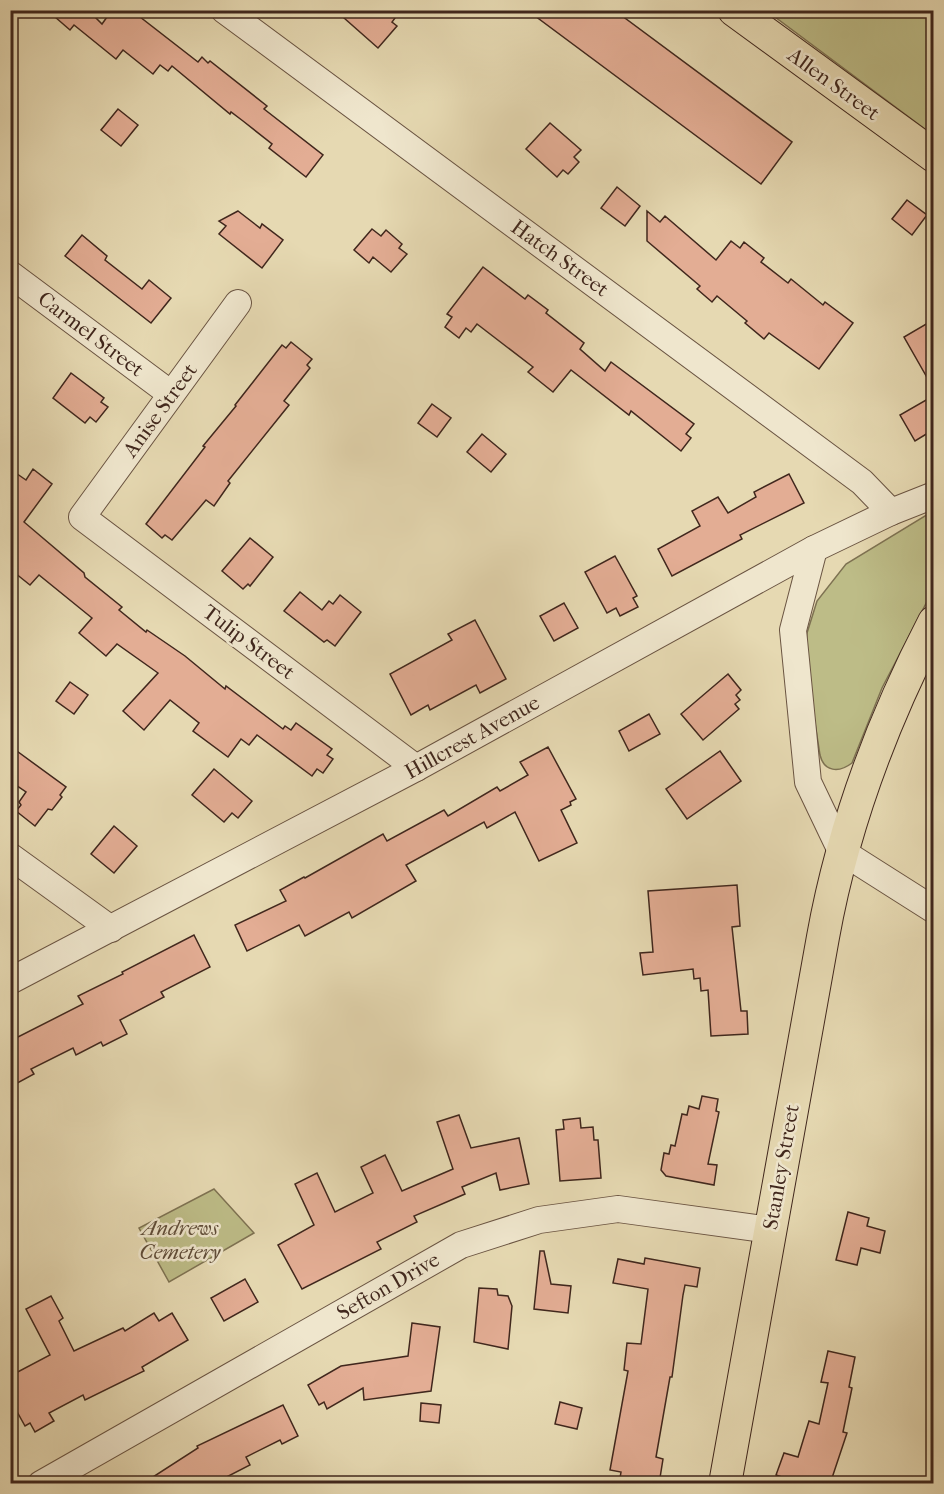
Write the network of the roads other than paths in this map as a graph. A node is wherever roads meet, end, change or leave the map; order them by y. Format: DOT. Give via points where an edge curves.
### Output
graph roads {
  1 [pos="224,10"];
  2 [pos="734,10"];
  3 [pos="933,156"];
  4 [pos="10,274"];
  5 [pos="238,303"];
  6 [pos="171,394"];
  7 [pos="933,495"];
  8 [pos="891,512"];
  9 [pos="82,517"];
  10 [pos="814,549"];
  11 [pos="933,622"];
  12 [pos="416,768"];
  13 [pos="842,851"];
  14 [pos="10,856"];
  15 [pos="933,910"];
  16 [pos="111,929"];
  17 [pos="10,981"];
  18 [pos="770,1230"];
  19 [pos="41,1484"];
  20 [pos="725,1484"];
  1 -- 8 [label="street, Hatch Street" via="862,482"];
  2 -- 3 [label="main road, Allen Street"];
  4 -- 6 [label="street, Carmel Street"];
  5 -- 6 [label="street, Anise Street"];
  6 -- 9 [label="street, Anise Street"];
  7 -- 8 [label="street, Hillcrest Avenue"];
  8 -- 10 [label="street, Hillcrest Avenue"];
  9 -- 12 [label="street, Tulip Street"];
  10 -- 12 [label="street, Hillcrest Avenue"];
  10 -- 13 [label="street" via="793,630 808,782"];
  11 -- 13 [label="main road, Stanley Street" via="881,733"];
  12 -- 16 [label="street, Hillcrest Avenue"];
  13 -- 15 [label="street"];
  13 -- 18 [label="main road, Stanley Street"];
  14 -- 16 [label="street"];
  16 -- 17 [label="street, Hillcrest Avenue"];
  18 -- 19 [label="street, Sefton Drive" via="618,1209 539,1220 461,1245"];
  18 -- 20 [label="main road, Stanley Street"];
}
